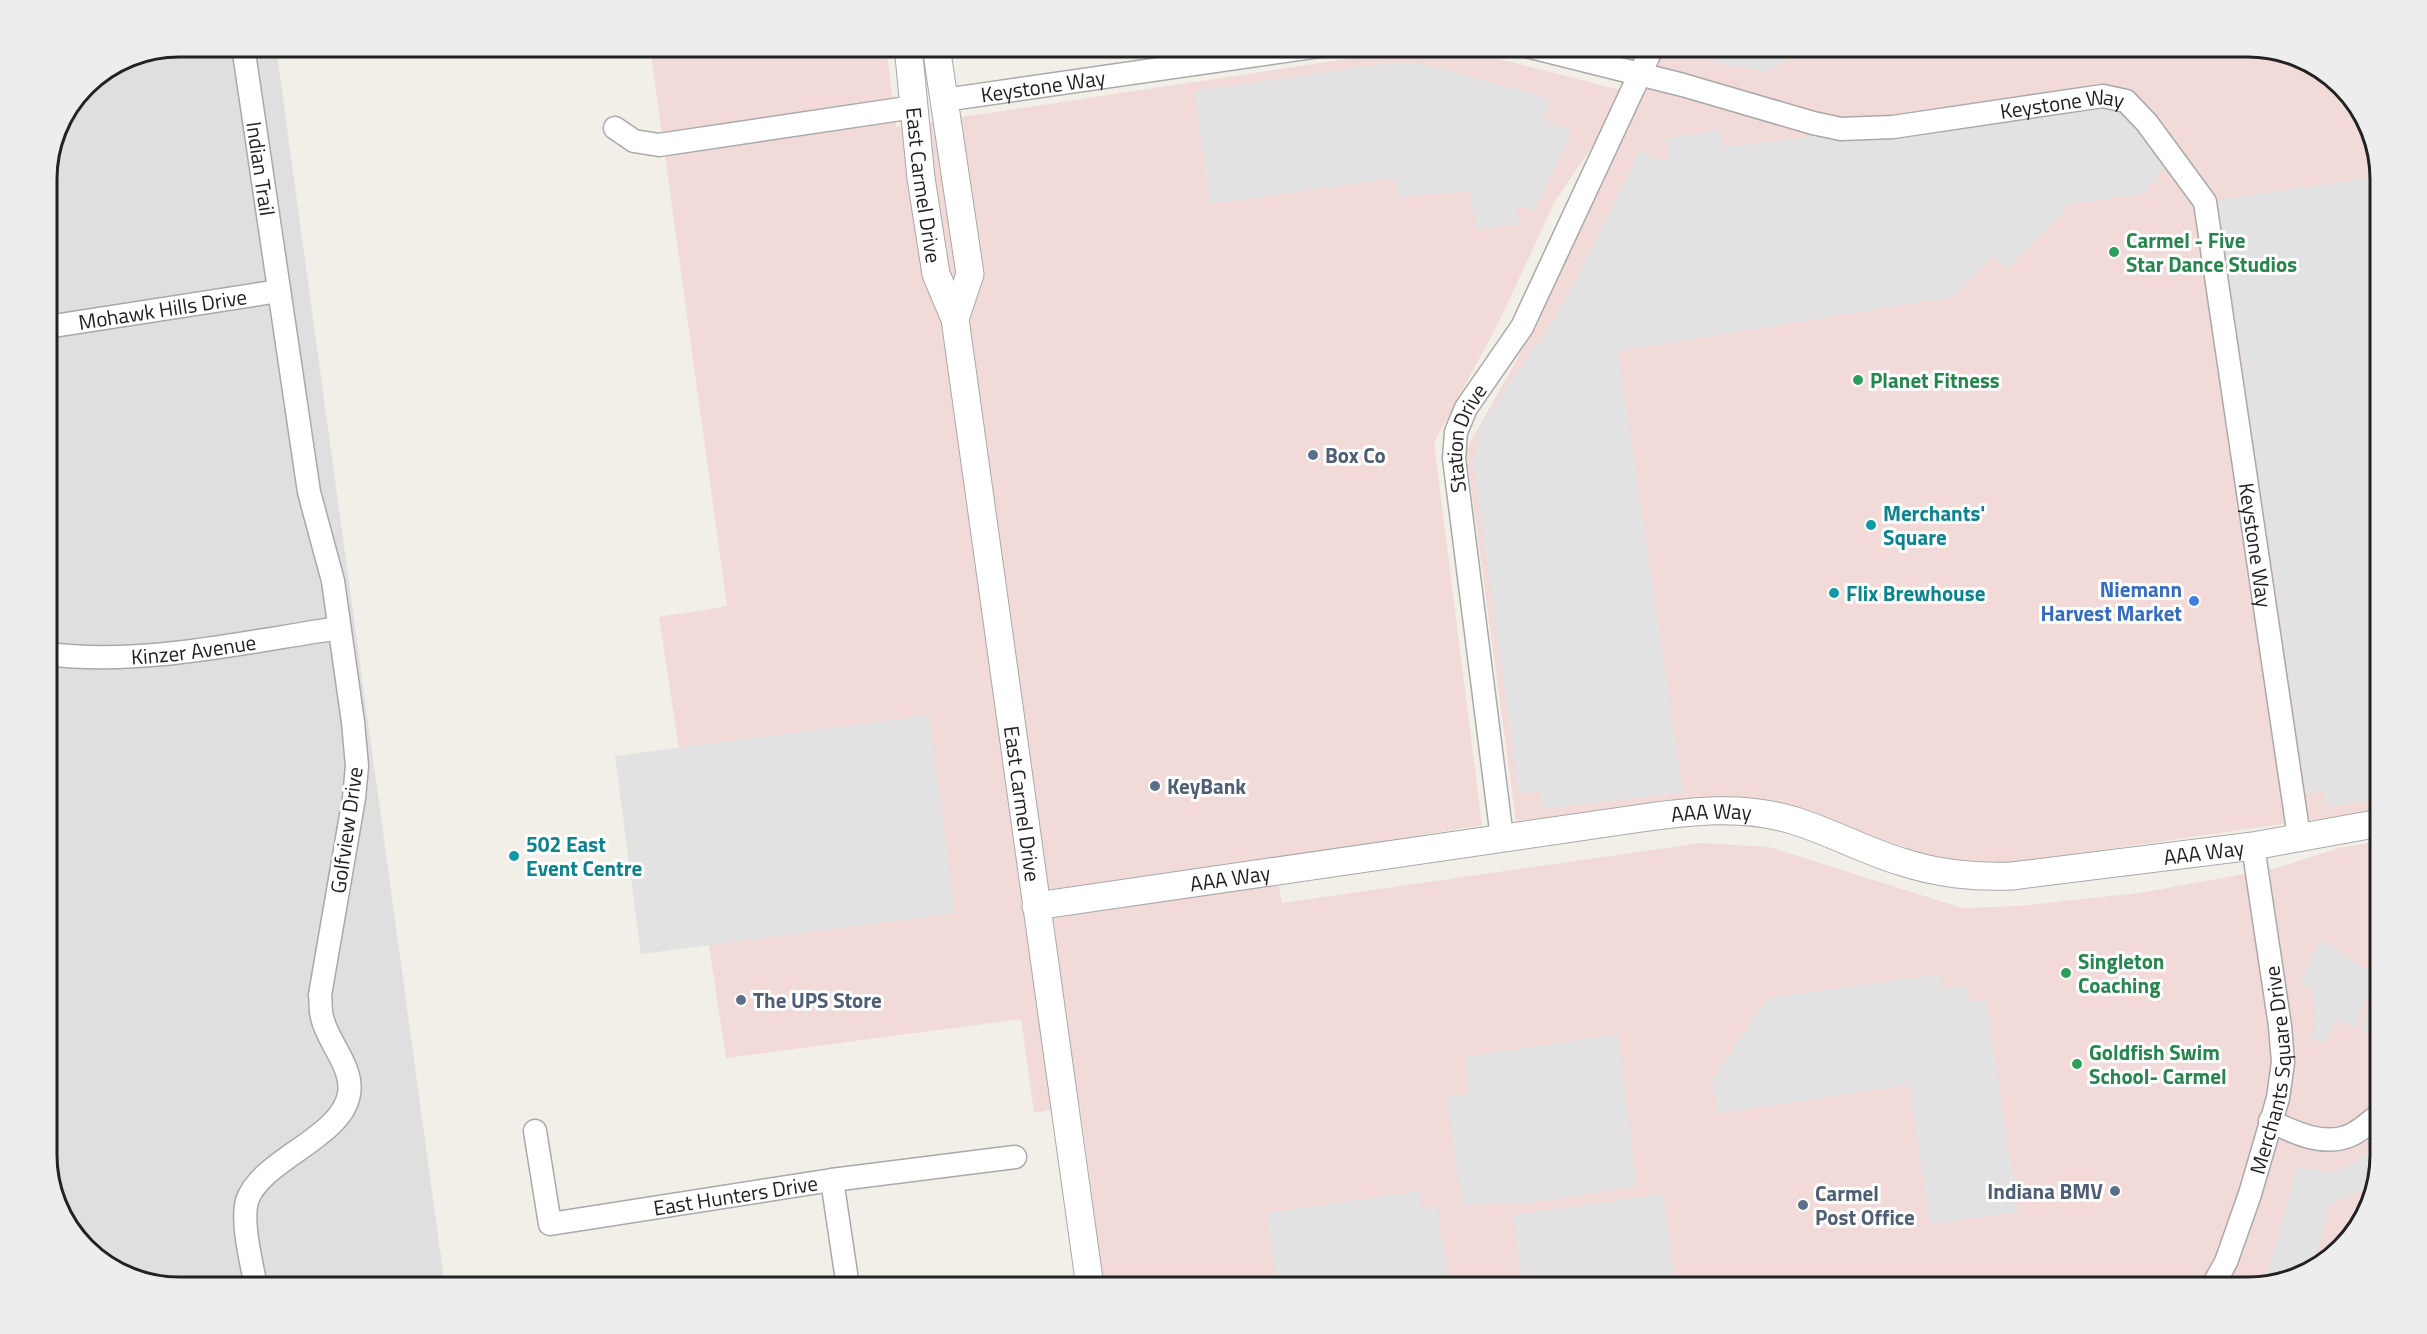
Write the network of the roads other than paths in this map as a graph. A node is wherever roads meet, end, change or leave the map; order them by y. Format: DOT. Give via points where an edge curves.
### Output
graph roads {
  1 [pos="245,57"];
  2 [pos="909,57"];
  3 [pos="938,57"];
  4 [pos="1243,57"];
  5 [pos="1569,57"];
  6 [pos="1648,57"];
  7 [pos="1639,75"];
  8 [pos="944,100"];
  9 [pos="914,107"];
  10 [pos="615,128"];
  11 [pos="279,291"];
  12 [pos="955,319"];
  13 [pos="57,325"];
  14 [pos="339,628"];
  15 [pos="57,655"];
  16 [pos="2370,825"];
  17 [pos="2300,837"];
  18 [pos="1502,838"];
  19 [pos="2253,846"];
  20 [pos="1036,906"];
  21 [pos="2270,1121"];
  22 [pos="2370,1121"];
  23 [pos="535,1131"];
  24 [pos="1015,1157"];
  25 [pos="832,1180"];
  26 [pos="254,1277"];
  27 [pos="847,1277"];
  28 [pos="1089,1277"];
  29 [pos="2218,1277"];
  1 -- 11 [label="street, Indian Trail"];
  2 -- 9 [label="street, East Carmel Drive"];
  3 -- 8 [label="street, East Carmel Drive"];
  4 -- 8 [label="street, Keystone Way"];
  5 -- 7 [label="street, Keystone Way"];
  6 -- 7 [label="street, Station Drive"];
  7 -- 17 [label="street, Keystone Way" via="1841,129 1893,128 2103,96 2126,101 2147,123 2205,202"];
  7 -- 18 [label="street, Station Drive" via="1522,327 1476,391 1455,438 1454,458"];
  8 -- 12 [label="street, East Carmel Drive" via="970,274"];
  9 -- 10 [label="street" via="659,145 634,141"];
  9 -- 12 [label="street, East Carmel Drive" via="936,274"];
  11 -- 13 [label="street, Mohawk Hills Drive"];
  11 -- 14 [label="street, Golfview Drive" via="309,492 333,581"];
  12 -- 20 [label="street, East Carmel Drive"];
  14 -- 15 [label="street, Kinzer Avenue" via="161,654"];
  14 -- 26 [label="street, Golfview Drive" via="357,766 320,995 322,1018 349,1078 350,1092 345,1107 329,1125 257,1185 248,1201 246,1225"];
  16 -- 17 [label="street, AAA Way"];
  17 -- 19 [label="street, AAA Way"];
  18 -- 19 [label="street, AAA Way" via="1675,813 1736,811 1792,820 1898,861 1972,877 2012,876"];
  18 -- 20 [label="street, AAA Way"];
  19 -- 21 [label="street, Merchants Square Drive" via="2283,1062"];
  20 -- 28 [label="street, East Carmel Drive"];
  21 -- 22 [label="street" via="2294,1132 2334,1140 2353,1134"];
  21 -- 29 [label="street, Merchants Square Drive" via="2246,1205"];
  23 -- 25 [label="street, East Hunters Drive" via="550,1224"];
  24 -- 25 [label="street, East Hunters Drive"];
  25 -- 27 [label="street"];
}
